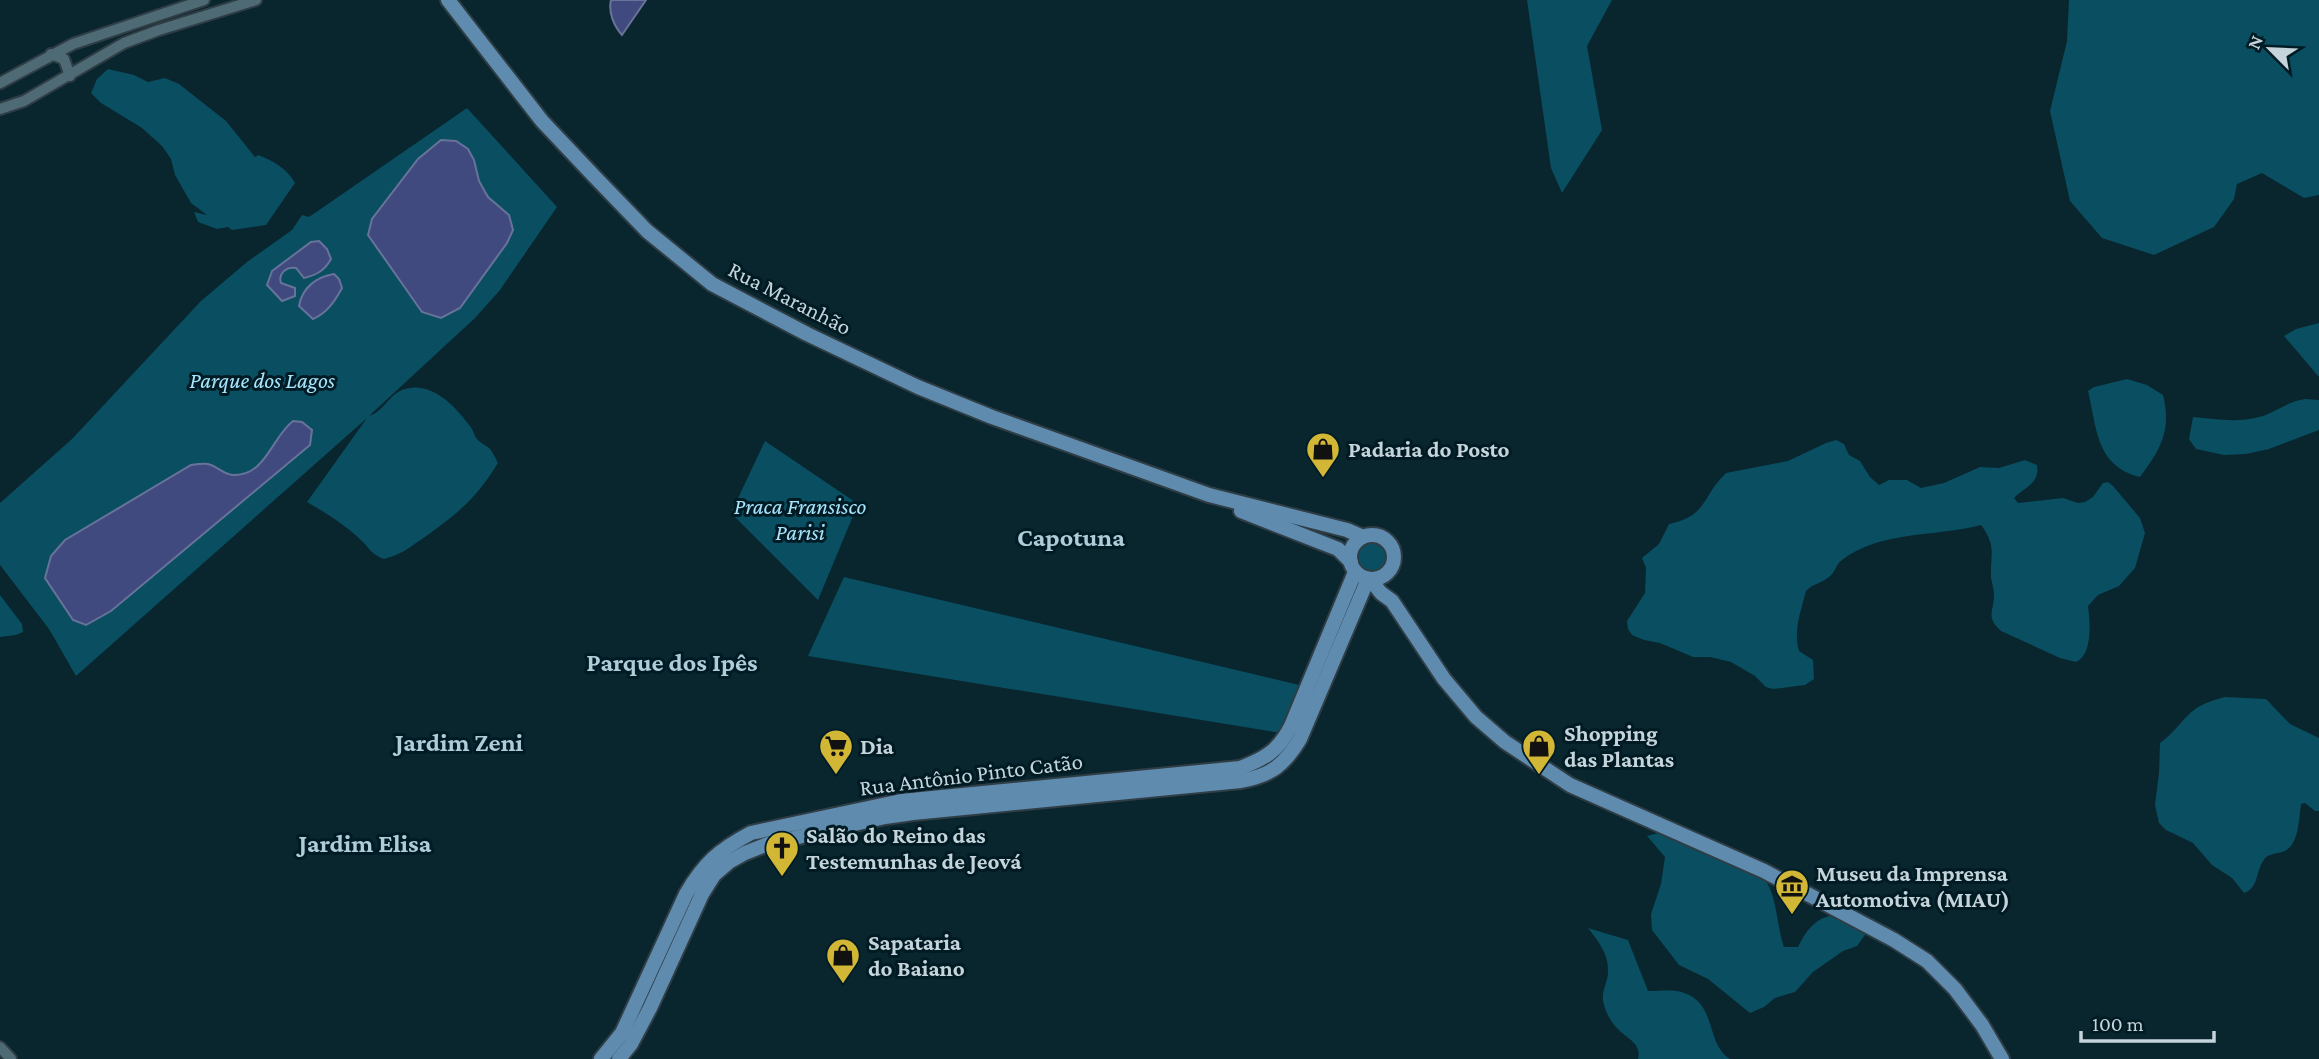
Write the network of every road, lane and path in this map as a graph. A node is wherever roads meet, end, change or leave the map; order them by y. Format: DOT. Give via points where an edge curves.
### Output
graph roads {
  1 [pos="204,0"];
  2 [pos="256,0"];
  3 [pos="448,0"];
  4 [pos="51,54"];
  5 [pos="70,76"];
  6 [pos="0,83"];
  7 [pos="0,109"];
  8 [pos="1209,495"];
  9 [pos="1363,537"];
  10 [pos="1392,568"];
  11 [pos="1361,573"];
  12 [pos="1392,601"];
  13 [pos="1182,773"];
  14 [pos="1170,788"];
  15 [pos="990,800"];
  16 [pos="848,812"];
  17 [pos="828,830"];
  18 [pos="669,950"];
  19 [pos="0,1047"];
  20 [pos="11,1059"];
  21 [pos="601,1059"];
  22 [pos="619,1059"];
  23 [pos="2002,1059"];
  1 -- 4 [label="street"];
  2 -- 5 [label="street" via="124,43"];
  3 -- 8 [label="main road, Rua Maranhão" via="542,121 647,231 712,284 918,387"];
  4 -- 5 [label="street" via="64,59"];
  4 -- 6 [label="street"];
  5 -- 7 [label="street"];
  8 -- 9 [label="main road, Rua Maranhão"];
  8 -- 11 [label="main road, Rua Maranhão" via="1338,549"];
  9 -- 10 [label="main road, Rua Maranhão" via="1377,535 1390,543 1395,559"];
  9 -- 11 [label="main road" via="1353,546"];
  10 -- 11 [label="main road" via="1378,579"];
  10 -- 12 [label="main road, Rua Maranhão"];
  11 -- 12 [label="main road, Rua Maranhão"];
  11 -- 13 [label="main road, Rua Antônio Pinto Catão" via="1283,743 1258,762 1240,768"];
  11 -- 14 [label="main road, Rua Antônio Pinto Catão" via="1300,739 1289,757 1258,778"];
  12 -- 23 [label="main road, Rua Maranhão" via="1444,679 1476,717 1506,742 1570,785 1764,871 1927,961 1955,989"];
  13 -- 14 [label="main road" via="1172,779"];
  13 -- 15 [label="main road, Rua Antônio Pinto Catão"];
  14 -- 15 [label="main road, Rua Antônio Pinto Catão"];
  15 -- 16 [label="main road, Rua Antônio Pinto Catão" via="901,801"];
  15 -- 17 [label="main road, Rua Antônio Pinto Catão"];
  16 -- 17 [label="main road" via="828,823"];
  16 -- 18 [label="main road, Rua Antônio Pinto Catão" via="751,834 713,857 686,894"];
  17 -- 18 [label="main road, Rua Antônio Pinto Catão" via="768,844 729,862 714,875"];
  18 -- 21 [label="main road, Rua Antônio Pinto Catão" via="622,1033"];
  18 -- 22 [label="main road, Rua Antônio Pinto Catão" via="650,1009"];
  19 -- 20 [label="street"];
}
